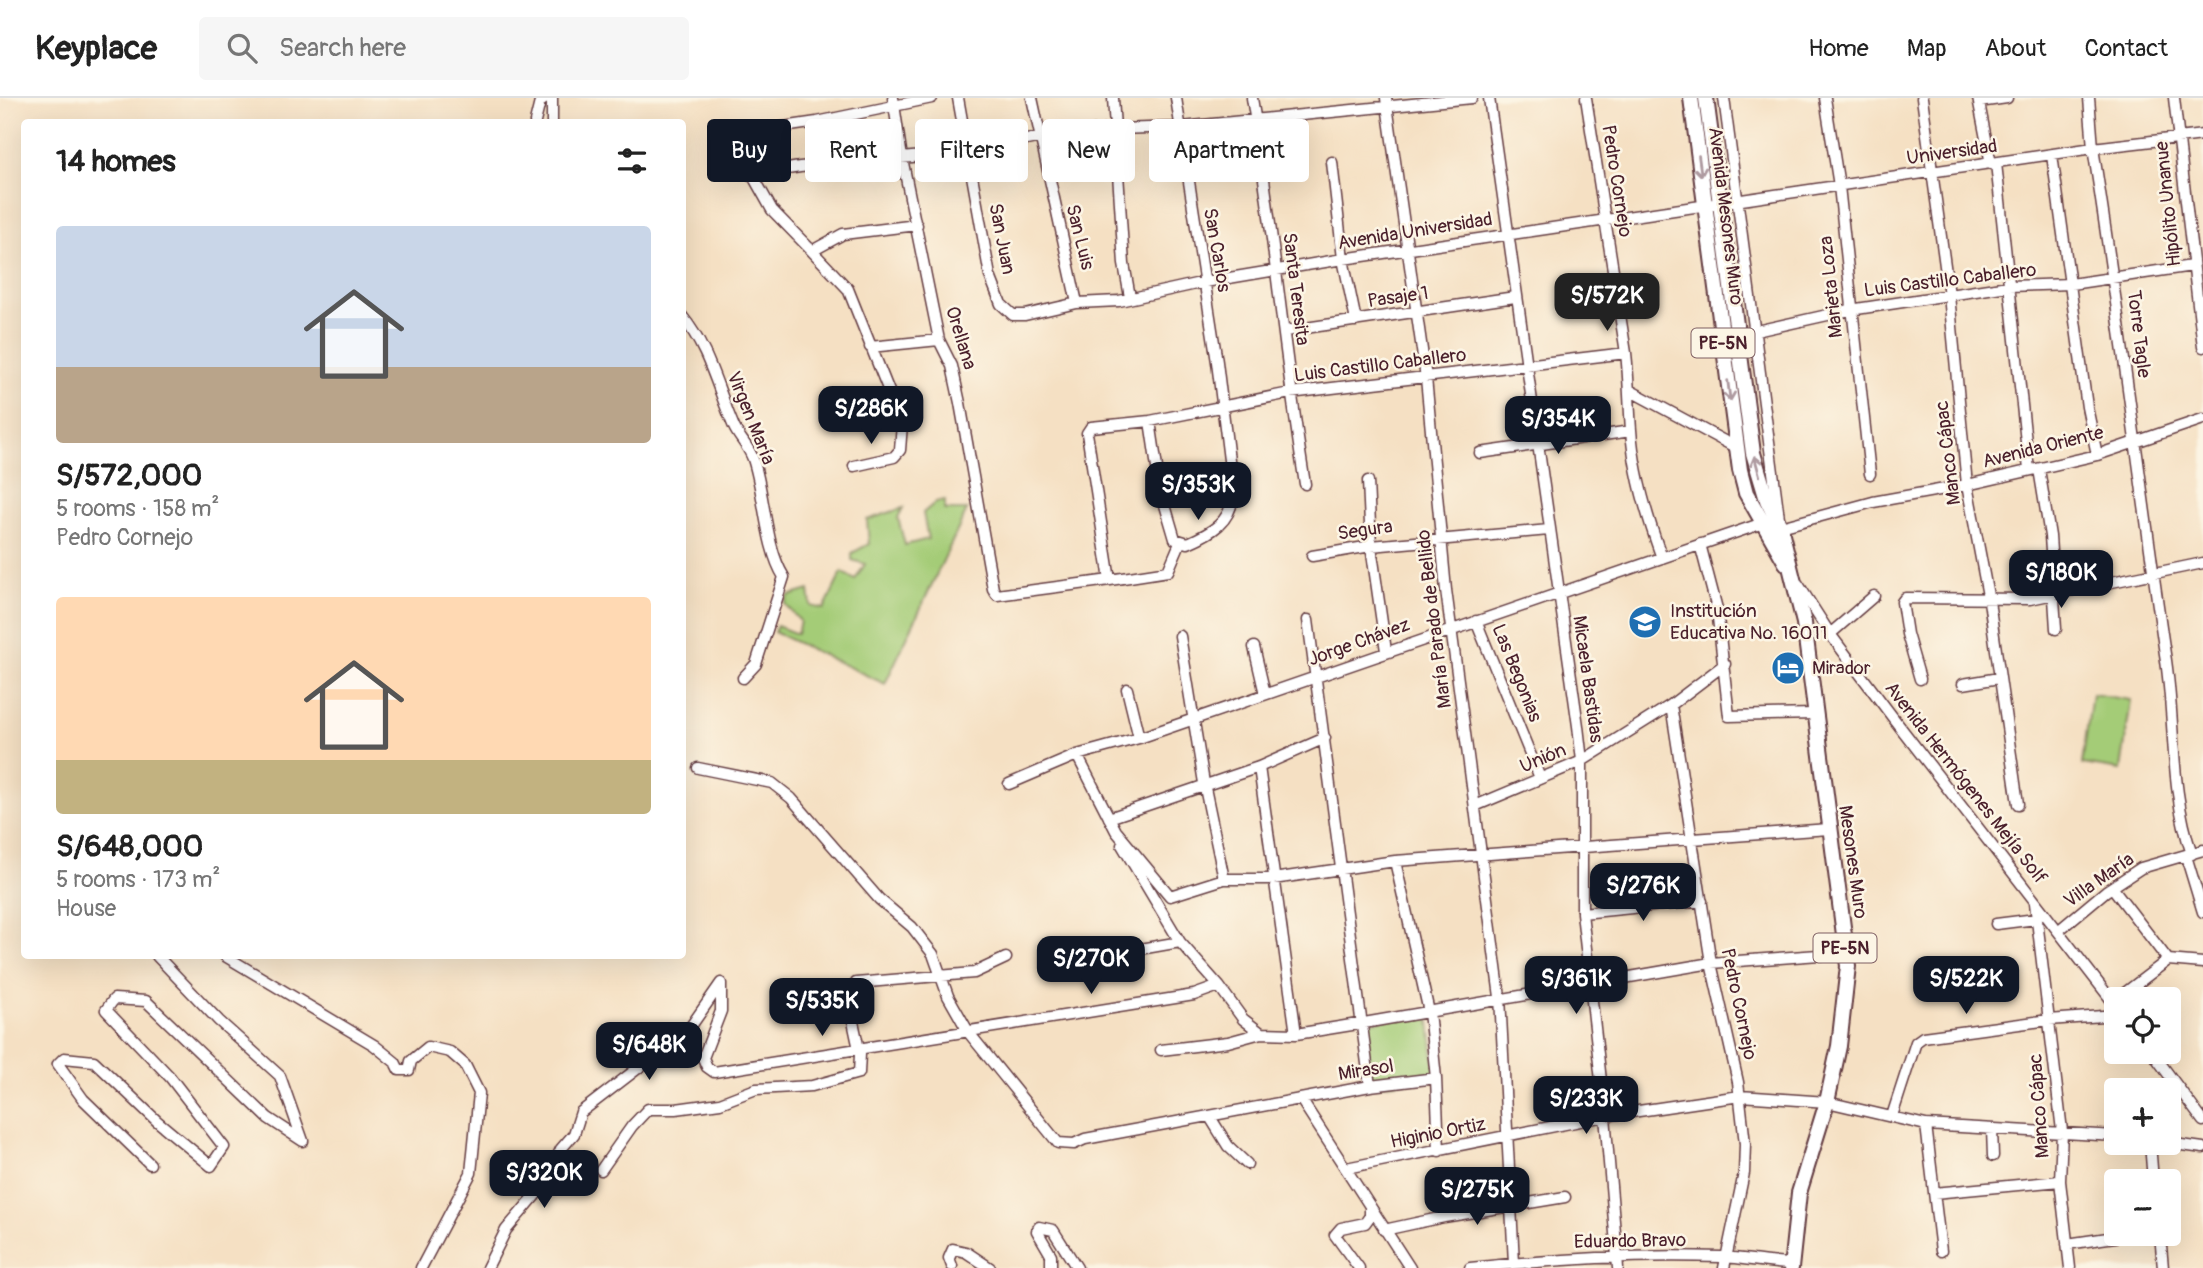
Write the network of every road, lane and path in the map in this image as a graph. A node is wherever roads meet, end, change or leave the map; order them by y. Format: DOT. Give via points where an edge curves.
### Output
graph roads {
  1 [pos="546,98"];
  2 [pos="552,98"];
  3 [pos="932,98"];
  4 [pos="958,98"];
  5 [pos="1032,98"];
  6 [pos="1113,98"];
  7 [pos="1176,98"];
  8 [pos="1252,98"];
  9 [pos="1472,98"];
  10 [pos="1489,98"];
  11 [pos="1586,98"];
  12 [pos="1691,98"];
  13 [pos="1706,98"];
  14 [pos="1724,98"];
  15 [pos="1825,98"];
  16 [pos="1922,98"];
  17 [pos="2007,98"];
  18 [pos="2088,98"];
  19 [pos="2174,98"];
  20 [pos="1979,100"];
  21 [pos="894,102"];
  22 [pos="1387,102"];
  23 [pos="1255,118"];
  24 [pos="536,119"];
  25 [pos="552,119"];
  26 [pos="962,119"];
  27 [pos="1115,119"];
  28 [pos="1180,119"];
  29 [pos="1247,119"];
  30 [pos="791,126"];
  31 [pos="2203,135"];
  32 [pos="1041,137"];
  33 [pos="2180,138"];
  34 [pos="1028,140"];
  35 [pos="2093,148"];
  36 [pos="2052,155"];
  37 [pos="915,157"];
  38 [pos="902,158"];
  39 [pos="1332,162"];
  40 [pos="1994,163"];
  41 [pos="791,168"];
  42 [pos="1933,172"];
  43 [pos="754,182"];
  44 [pos="973,182"];
  45 [pos="1119,182"];
  46 [pos="1190,182"];
  47 [pos="1839,186"];
  48 [pos="1738,200"];
  49 [pos="1713,203"];
  50 [pos="1605,219"];
  51 [pos="917,225"];
  52 [pos="1507,234"];
  53 [pos="1406,250"];
  54 [pos="812,251"];
  55 [pos="1343,259"];
  56 [pos="2192,266"];
  57 [pos="1277,271"];
  58 [pos="2114,279"];
  59 [pos="1205,282"];
  60 [pos="2071,284"];
  61 [pos="2008,286"];
  62 [pos="1949,295"];
  63 [pos="1130,297"];
  64 [pos="1516,297"];
  65 [pos="1077,303"];
  66 [pos="1850,310"];
  67 [pos="1415,312"];
  68 [pos="686,321"];
  69 [pos="1356,321"];
  70 [pos="1285,331"];
  71 [pos="1756,331"];
  72 [pos="939,340"];
  73 [pos="870,347"];
  74 [pos="2203,347"];
  75 [pos="1626,353"];
  76 [pos="1529,365"];
  77 [pos="1426,378"];
  78 [pos="1631,391"];
  79 [pos="1290,393"];
  80 [pos="1222,408"];
  81 [pos="2203,419"];
  82 [pos="1150,421"];
  83 [pos="1631,431"];
  84 [pos="2135,440"];
  85 [pos="1538,444"];
  86 [pos="1737,448"];
  87 [pos="1480,453"];
  88 [pos="2097,455"];
  89 [pos="854,466"];
  90 [pos="2034,470"];
  91 [pos="1870,474"];
  92 [pos="1368,481"];
  93 [pos="1305,484"];
  94 [pos="1967,485"];
  95 [pos="1770,527"];
  96 [pos="1549,530"];
  97 [pos="1443,539"];
  98 [pos="1180,543"];
  99 [pos="1700,544"];
  100 [pos="1371,546"];
  101 [pos="1312,556"];
  102 [pos="1662,558"];
  103 [pos="2203,563"];
  104 [pos="1794,576"];
  105 [pos="2152,576"];
  106 [pos="1110,580"];
  107 [pos="1558,592"];
  108 [pos="1874,596"];
  109 [pos="2054,596"];
  110 [pos="1989,601"];
  111 [pos="1308,620"];
  112 [pos="1476,621"];
  113 [pos="1452,629"];
  114 [pos="2056,629"];
  115 [pos="1830,634"];
  116 [pos="1180,636"];
  117 [pos="1254,647"];
  118 [pos="1386,651"];
  119 [pos="1725,664"];
  120 [pos="1316,677"];
  121 [pos="743,678"];
  122 [pos="1999,678"];
  123 [pos="1920,679"];
  124 [pos="1963,684"];
  125 [pos="1127,689"];
  126 [pos="1265,694"];
  127 [pos="1671,705"];
  128 [pos="1814,714"];
  129 [pos="1193,718"];
  130 [pos="1139,738"];
  131 [pos="1325,738"];
  132 [pos="1077,755"];
  133 [pos="1581,761"];
  134 [pos="1259,767"];
  135 [pos="698,768"];
  136 [pos="1540,778"];
  137 [pos="1204,783"];
  138 [pos="1009,784"];
  139 [pos="2018,804"];
  140 [pos="1475,806"];
  141 [pos="1109,818"];
  142 [pos="1829,829"];
  143 [pos="1116,831"];
  144 [pos="1693,840"];
  145 [pos="1582,849"];
  146 [pos="2194,853"];
  147 [pos="1481,856"];
  148 [pos="1395,861"];
  149 [pos="1341,868"];
  150 [pos="1224,879"];
  151 [pos="1273,879"];
  152 [pos="2112,887"];
  153 [pos="2034,900"];
  154 [pos="1702,901"];
  155 [pos="2203,912"];
  156 [pos="1582,913"];
  157 [pos="2036,919"];
  158 [pos="1996,924"];
  159 [pos="2058,931"];
  160 [pos="1180,942"];
  161 [pos="1846,953"];
  162 [pos="1100,956"];
  163 [pos="1006,958"];
  164 [pos="160,959"];
  165 [pos="230,959"];
  166 [pos="2168,960"];
  167 [pos="1712,963"];
  168 [pos="2203,963"];
  169 [pos="942,975"];
  170 [pos="1219,986"];
  171 [pos="1588,986"];
  172 [pos="2134,987"];
  173 [pos="2104,988"];
  174 [pos="1500,998"];
  175 [pos="1429,1012"];
  176 [pos="2104,1016"];
  177 [pos="2049,1020"];
  178 [pos="1364,1023"];
  179 [pos="970,1032"];
  180 [pos="1261,1033"];
  181 [pos="1296,1034"];
  182 [pos="858,1047"];
  183 [pos="1161,1051"];
  184 [pos="2161,1064"];
  185 [pos="1436,1077"];
  186 [pos="1370,1086"];
  187 [pos="1740,1096"];
  188 [pos="1302,1101"];
  189 [pos="1827,1102"];
  190 [pos="1605,1116"];
  191 [pos="1892,1116"];
  192 [pos="1210,1117"];
  193 [pos="2203,1121"];
  194 [pos="1926,1125"];
  195 [pos="1992,1129"];
  196 [pos="2062,1131"];
  197 [pos="2104,1135"];
  198 [pos="1506,1137"];
  199 [pos="2181,1145"];
  200 [pos="2203,1148"];
  201 [pos="1438,1151"];
  202 [pos="1993,1156"];
  203 [pos="150,1164"];
  204 [pos="1247,1164"];
  205 [pos="1346,1168"];
  206 [pos="601,1170"];
  207 [pos="2060,1181"];
  208 [pos="1934,1193"];
  209 [pos="1565,1197"];
  210 [pos="1510,1207"];
  211 [pos="1370,1209"];
  212 [pos="1384,1230"];
  213 [pos="2104,1239"];
  214 [pos="2067,1244"];
  215 [pos="2161,1246"];
  216 [pos="1941,1251"];
  217 [pos="1616,1256"];
  218 [pos="1725,1263"];
  219 [pos="1514,1264"];
  220 [pos="952,1266"];
  221 [pos="1791,1266"];
  222 [pos="421,1268"];
  223 [pos="486,1268"];
  224 [pos="990,1268"];
  225 [pos="1051,1268"];
  226 [pos="1077,1268"];
  227 [pos="1359,1268"];
  228 [pos="1410,1268"];
  229 [pos="1470,1268"];
  230 [pos="1618,1268"];
  231 [pos="2070,1268"];
  232 [pos="2163,1268"];
  1 -- 24 [label="street"];
  2 -- 25 [label="street"];
  3 -- 21 [label="street"];
  4 -- 26 [label="street, San Juan"];
  5 -- 32 [label="street, San Luis"];
  6 -- 27 [label="street"];
  7 -- 28 [label="street, San Carlos"];
  8 -- 23 [label="street, Santa Teresita"];
  9 -- 22 [label="street"];
  10 -- 52 [label="street, Micaela Bastidas"];
  11 -- 50 [label="street, Pedro Cornejo"];
  12 -- 49 [label="highway, Avenida Mesones Muro / PE-5N, one-way"];
  13 -- 49 [label="highway, PE-5N"];
  14 -- 48 [label="street"];
  15 -- 47 [label="street, Marieta Loza"];
  16 -- 42 [label="street, Manco Cápac"];
  17 -- 20 [label="street"];
  18 -- 35 [label="street, Torre Tagle"];
  19 -- 33 [label="street, Hipólito Unanue"];
  20 -- 40 [label="street"];
  21 -- 30 [label="street"];
  21 -- 38 [label="street, Orellana"];
  22 -- 23 [label="street"];
  22 -- 53 [label="street, María Parado de Bellido"];
  23 -- 29 [label="street"];
  23 -- 57 [label="street, Santa Teresita"];
  31 -- 33 [label="street, Universidad"];
  32 -- 34 [label="street"];
  32 -- 65 [label="street, San Luis"];
  33 -- 35 [label="street, Universidad"];
  33 -- 56 [label="street, Hipólito Unanue"];
  35 -- 36 [label="street, Universidad"];
  35 -- 58 [label="street, Torre Tagle"];
  36 -- 40 [label="street, Universidad"];
  36 -- 60 [label="street"];
  37 -- 38 [label="street"];
  38 -- 41 [label="street"];
  38 -- 51 [label="street, Orellana"];
  39 -- 55 [label="street"];
  40 -- 42 [label="street, Universidad"];
  40 -- 61 [label="street"];
  42 -- 47 [label="street, Universidad"];
  42 -- 62 [label="street, Manco Cápac"];
  43 -- 54 [label="street" via="772,210"];
  44 -- 65 [label="street, San Juan" via="990,276 1001,304 1013,315 1025,315"];
  45 -- 63 [label="street"];
  46 -- 59 [label="street, San Carlos"];
  47 -- 48 [label="street, Universidad"];
  47 -- 66 [label="street, Marieta Loza"];
  48 -- 49 [label="street, Universidad"];
  48 -- 71 [label="street"];
  49 -- 50 [label="street, Avenida Universidad"];
  49 -- 86 [label="highway, Avenida Mesones Muro / PE-5N, one-way"];
  95 -- 49 [label="highway, PE-5N, one-way" via="1768,500 1753,453"];
  50 -- 52 [label="street, Avenida Universidad"];
  50 -- 75 [label="street, Pedro Cornejo"];
  51 -- 54 [label="street" via="843,234"];
  51 -- 72 [label="street, Orellana"];
  52 -- 53 [label="street, Avenida Universidad"];
  52 -- 64 [label="street, Micaela Bastidas"];
  53 -- 55 [label="street, Avenida Universidad"];
  53 -- 67 [label="street, María Parado de Bellido"];
  54 -- 73 [label="street" via="848,289"];
  55 -- 57 [label="street, Avenida Universidad"];
  55 -- 69 [label="street"];
  56 -- 58 [label="street, Luis Castillo Caballero"];
  56 -- 74 [label="street, Hipólito Unanue"];
  57 -- 59 [label="street, Avenida Universidad"];
  57 -- 70 [label="street, Santa Teresita"];
  58 -- 60 [label="street, Luis Castillo Caballero"];
  58 -- 84 [label="street, Torre Tagle"];
  59 -- 63 [label="street, Avenida Universidad"];
  59 -- 80 [label="street, San Carlos"];
  60 -- 61 [label="street, Luis Castillo Caballero"];
  60 -- 88 [label="street"];
  61 -- 62 [label="street, Luis Castillo Caballero"];
  61 -- 90 [label="street"];
  62 -- 66 [label="street, Luis Castillo Caballero"];
  62 -- 94 [label="street, Manco Cápac"];
  63 -- 65 [label="street, Avenida Universidad"];
  64 -- 67 [label="street, Pasaje 1"];
  64 -- 76 [label="street, Micaela Bastidas"];
  66 -- 71 [label="street, Luis Castillo Caballero"];
  66 -- 91 [label="street, Marieta Loza"];
  67 -- 69 [label="street, Pasaje 1"];
  67 -- 77 [label="street, María Parado de Bellido"];
  68 -- 121 [label="street, Virgen María" via="701,339 735,429 752,457 773,540 774,562 784,577 756,664"];
  69 -- 70 [label="street, Pasaje 1"];
  70 -- 79 [label="street, Santa Teresita"];
  71 -- 95 [label="street"];
  72 -- 73 [label="street"];
  72 -- 106 [label="street, Orellana" via="952,366 997,595"];
  73 -- 89 [label="street" via="902,424 900,450 894,457"];
  75 -- 76 [label="street, Luis Castillo Caballero"];
  75 -- 78 [label="street, Pedro Cornejo"];
  76 -- 77 [label="street, Luis Castillo Caballero"];
  76 -- 85 [label="street, Micaela Bastidas"];
  77 -- 79 [label="street, Luis Castillo Caballero"];
  77 -- 97 [label="street, María Parado de Bellido"];
  78 -- 83 [label="street, Pedro Cornejo"];
  78 -- 86 [label="street"];
  79 -- 80 [label="street, Luis Castillo Caballero"];
  79 -- 93 [label="street, Santa Teresita"];
  80 -- 82 [label="street, Luis Castillo Caballero"];
  80 -- 98 [label="street, San Carlos" via="1233,504 1214,531"];
  81 -- 84 [label="street, Avenida Oriente"];
  82 -- 98 [label="street" via="1160,488"];
  82 -- 106 [label="street, Luis Castillo Caballero" via="1091,427 1087,433"];
  83 -- 85 [label="street"];
  83 -- 102 [label="street, Pedro Cornejo" via="1646,513"];
  84 -- 88 [label="street, Avenida Oriente"];
  84 -- 105 [label="street, Torre Tagle"];
  85 -- 87 [label="street"];
  85 -- 96 [label="street, Micaela Bastidas"];
  86 -- 95 [label="highway, Avenida Mesones Muro / PE-5N" via="1746,493"];
  88 -- 90 [label="street, Avenida Oriente"];
  90 -- 94 [label="street, Avenida Oriente"];
  90 -- 109 [label="street" via="2050,536"];
  92 -- 100 [label="street"];
  94 -- 95 [label="street, Avenida Oriente"];
  94 -- 110 [label="street, Manco Cápac"];
  95 -- 99 [label="street, Jorge Chávez"];
  95 -- 104 [label="highway, PE-5N"];
  96 -- 97 [label="street, Segura"];
  96 -- 107 [label="street, Micaela Bastidas"];
  97 -- 100 [label="street, Segura"];
  97 -- 113 [label="street, María Parado de Bellido"];
  98 -- 106 [label="street" via="1168,571"];
  99 -- 102 [label="street, Jorge Chávez"];
  99 -- 119 [label="street"];
  100 -- 101 [label="street, Segura"];
  100 -- 118 [label="street"];
  102 -- 107 [label="street, Jorge Chávez"];
  103 -- 105 [label="street"];
  104 -- 115 [label="street, Avenida Hermógenes Mejía Solf"];
  104 -- 128 [label="highway, Mesones Muro / PE-5N"];
  105 -- 109 [label="street"];
  105 -- 146 [label="street, Torre Tagle" via="2166,657 2182,819"];
  107 -- 112 [label="street, Jorge Chávez"];
  107 -- 133 [label="street, Micaela Bastidas"];
  108 -- 115 [label="street"];
  109 -- 110 [label="street"];
  109 -- 114 [label="street"];
  110 -- 122 [label="street, Manco Cápac"];
  110 -- 123 [label="street" via="1905,598 1907,634"];
  111 -- 120 [label="street"];
  112 -- 113 [label="street, Jorge Chávez"];
  112 -- 136 [label="street, Las Begonias"];
  113 -- 118 [label="street, Jorge Chávez"];
  113 -- 140 [label="street, María Parado de Bellido"];
  115 -- 153 [label="street, Avenida Hermógenes Mejía Solf"];
  116 -- 129 [label="street"];
  117 -- 126 [label="street"];
  118 -- 120 [label="street, Jorge Chávez"];
  119 -- 127 [label="street, Unión"];
  119 -- 128 [label="street" via="1728,716"];
  120 -- 126 [label="street, Jorge Chávez"];
  120 -- 131 [label="street"];
  122 -- 124 [label="street"];
  122 -- 139 [label="street, Manco Cápac"];
  125 -- 130 [label="street"];
  126 -- 129 [label="street, Jorge Chávez"];
  127 -- 133 [label="street, Unión"];
  127 -- 144 [label="street, Pedro Cornejo"];
  128 -- 142 [label="highway, Mesones Muro / PE-5N"];
  129 -- 130 [label="street, Jorge Chávez"];
  129 -- 137 [label="street"];
  130 -- 132 [label="street, Jorge Chávez"];
  131 -- 134 [label="street"];
  131 -- 149 [label="street"];
  132 -- 138 [label="street, Jorge Chávez"];
  132 -- 141 [label="street"];
  133 -- 136 [label="street, Unión"];
  133 -- 145 [label="street, Micaela Bastidas"];
  134 -- 137 [label="street"];
  134 -- 151 [label="street"];
  135 -- 169 [label="street" via="772,783 791,798 879,899 912,927"];
  136 -- 140 [label="street, Unión"];
  137 -- 141 [label="street"];
  137 -- 150 [label="street"];
  140 -- 147 [label="street, María Parado de Bellido"];
  141 -- 143 [label="street"];
  142 -- 144 [label="street"];
  142 -- 161 [label="highway, Mesones Muro / PE-5N"];
  143 -- 150 [label="street" via="1170,896"];
  143 -- 160 [label="street"];
  144 -- 145 [label="street"];
  144 -- 154 [label="street, Pedro Cornejo"];
  145 -- 147 [label="street"];
  145 -- 156 [label="street, Micaela Bastidas"];
  146 -- 152 [label="street, Villa María" via="2141,868"];
  146 -- 155 [label="street"];
  147 -- 148 [label="street"];
  147 -- 174 [label="street, María Parado de Bellido"];
  148 -- 149 [label="street"];
  148 -- 175 [label="street"];
  149 -- 151 [label="street"];
  149 -- 178 [label="street"];
  150 -- 151 [label="street"];
  151 -- 181 [label="street"];
  152 -- 159 [label="street, Villa María"];
  152 -- 166 [label="street"];
  153 -- 157 [label="street, Manco Cápac"];
  153 -- 159 [label="street, Avenida Hermógenes Mejía Solf"];
  154 -- 156 [label="street"];
  154 -- 167 [label="street, Pedro Cornejo"];
  156 -- 171 [label="street, Micaela Bastidas"];
  157 -- 158 [label="street"];
  157 -- 177 [label="street, Manco Cápac"];
  159 -- 173 [label="street, Avenida Hermógenes Mejía Solf"];
  160 -- 162 [label="street"];
  160 -- 170 [label="street"];
  161 -- 167 [label="street"];
  161 -- 189 [label="highway, Mesones Muro / PE-5N" via="1846,1006"];
  163 -- 169 [label="street" via="974,973"];
  164 -- 203 [label="street" via="280,1076 303,1141 268,1118 146,1001 114,999 106,1010 170,1077 225,1147 211,1166 94,1061 64,1058 58,1064 83,1099"];
  165 -- 222 [label="street" via="374,1045 396,1062 399,1070 409,1070 411,1061 428,1047 450,1052 466,1065 479,1093 471,1173"];
  166 -- 168 [label="street"];
  166 -- 172 [label="street"];
  167 -- 171 [label="street"];
  167 -- 187 [label="street, Pedro Cornejo"];
  169 -- 179 [label="street" via="948,996"];
  169 -- 182 [label="street" via="856,983 848,998"];
  170 -- 179 [label="street" via="1194,995"];
  170 -- 180 [label="street" via="1243,1019"];
  171 -- 174 [label="street"];
  171 -- 190 [label="street, Micaela Bastidas"];
  174 -- 175 [label="street"];
  174 -- 198 [label="street, María Parado de Bellido"];
  175 -- 178 [label="street"];
  175 -- 185 [label="street"];
  176 -- 177 [label="street"];
  177 -- 191 [label="street" via="1923,1037 1916,1042"];
  177 -- 196 [label="street, Manco Cápac"];
  178 -- 181 [label="street"];
  178 -- 186 [label="street"];
  179 -- 182 [label="street"];
  179 -- 192 [label="street, Mirasol" via="1058,1143 1074,1144"];
  180 -- 181 [label="street"];
  180 -- 183 [label="street"];
  182 -- 206 [label="street" via="859,1073 812,1086 756,1089 720,1103 648,1109"];
  182 -- 223 [label="street" via="710,1070 703,1058 720,1011 721,983 689,1029 581,1111 574,1134 561,1149 544,1185 506,1230"];
  184 -- 193 [label="street"];
  185 -- 186 [label="street, Mirasol"];
  185 -- 201 [label="street"];
  186 -- 188 [label="street, Mirasol"];
  187 -- 189 [label="street, Higinio Ortiz"];
  187 -- 190 [label="street, Higinio Ortiz"];
  187 -- 218 [label="street, Pedro Cornejo" via="1744,1173"];
  188 -- 192 [label="street, Mirasol"];
  188 -- 205 [label="street"];
  189 -- 191 [label="street, Higinio Ortiz"];
  189 -- 221 [label="highway, Mesones Muro / PE-5N" via="1799,1193"];
  190 -- 198 [label="street, Higinio Ortiz"];
  190 -- 217 [label="street, Micaela Bastidas"];
  191 -- 194 [label="street, Higinio Ortiz"];
  192 -- 204 [label="street" via="1228,1146"];
  194 -- 195 [label="street, Higinio Ortiz"];
  194 -- 208 [label="street"];
  195 -- 196 [label="street, Higinio Ortiz"];
  195 -- 202 [label="street"];
  196 -- 197 [label="street, Higinio Ortiz"];
  196 -- 207 [label="street, Manco Cápac"];
  198 -- 201 [label="street, Higinio Ortiz"];
  198 -- 210 [label="street, María Parado de Bellido"];
  199 -- 200 [label="street"];
  201 -- 205 [label="street, Higinio Ortiz"];
  205 -- 211 [label="street"];
  207 -- 208 [label="street"];
  207 -- 214 [label="street, Manco Cápac"];
  208 -- 216 [label="street"];
  209 -- 210 [label="street"];
  210 -- 212 [label="street"];
  210 -- 219 [label="street, María Parado de Bellido"];
  211 -- 212 [label="street"];
  211 -- 227 [label="street" via="1364,1223 1341,1228 1335,1235"];
  212 -- 228 [label="street"];
  213 -- 214 [label="street"];
  214 -- 231 [label="street, Manco Cápac"];
  215 -- 232 [label="street"];
  217 -- 218 [label="street, Eduardo Bravo"];
  217 -- 219 [label="street, Eduardo Bravo"];
  217 -- 230 [label="street, Micaela Bastidas"];
  218 -- 221 [label="street, Eduardo Bravo"];
  219 -- 229 [label="street, Eduardo Bravo"];
  220 -- 224 [label="street" via="953,1249"];
  225 -- 226 [label="street" via="1051,1255 1039,1227 1053,1230"];
}
